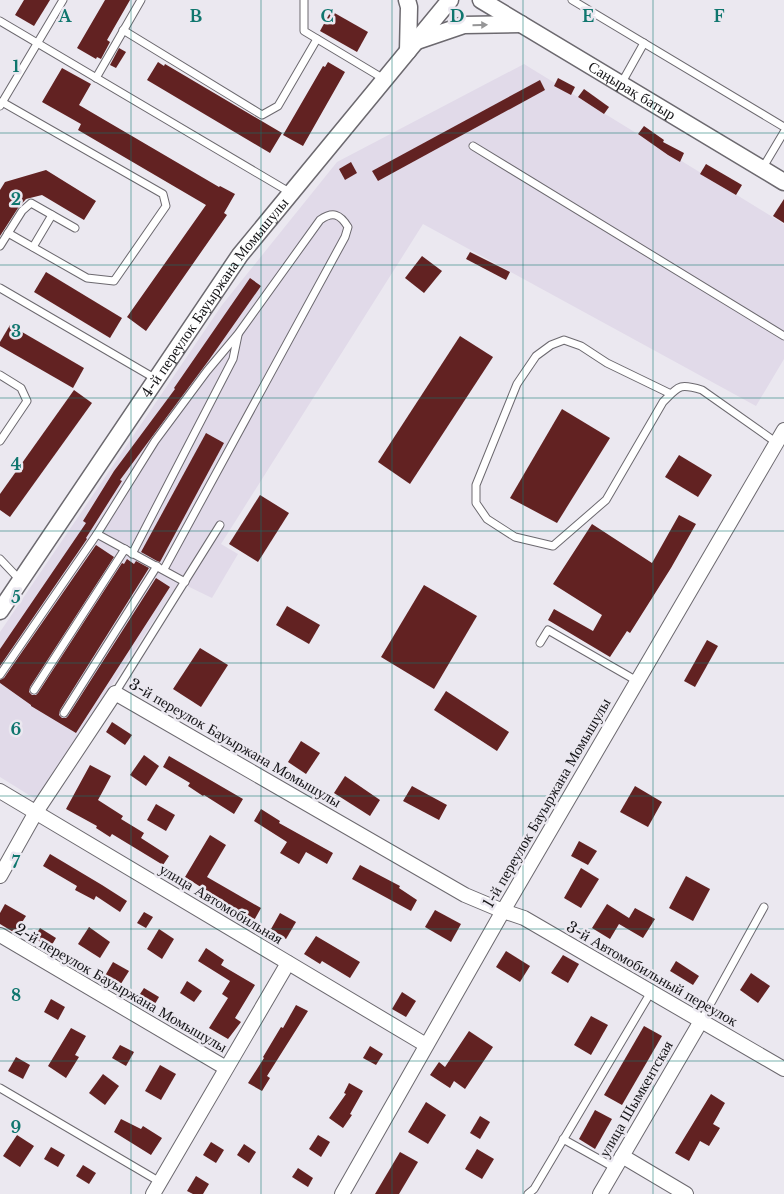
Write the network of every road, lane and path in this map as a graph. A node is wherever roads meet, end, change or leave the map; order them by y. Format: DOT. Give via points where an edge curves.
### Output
graph roads {
  1 [pos="63,0"];
  2 [pos="141,0"];
  3 [pos="304,0"];
  4 [pos="407,0"];
  5 [pos="450,0"];
  6 [pos="481,0"];
  7 [pos="502,0"];
  8 [pos="572,0"];
  9 [pos="0,21"];
  10 [pos="521,24"];
  11 [pos="123,30"];
  12 [pos="317,39"];
  13 [pos="37,43"];
  14 [pos="644,43"];
  15 [pos="412,46"];
  16 [pos="96,78"];
  17 [pos="385,80"];
  18 [pos="621,84"];
  19 [pos="1,104"];
  20 [pos="784,127"];
  21 [pos="784,132"];
  22 [pos="473,146"];
  23 [pos="762,169"];
  24 [pos="784,182"];
  25 [pos="291,193"];
  26 [pos="52,215"];
  27 [pos="75,228"];
  28 [pos="8,233"];
  29 [pos="0,246"];
  30 [pos="33,247"];
  31 [pos="0,288"];
  32 [pos="238,334"];
  33 [pos="784,336"];
  34 [pos="0,376"];
  35 [pos="156,379"];
  36 [pos="670,394"];
  37 [pos="784,430"];
  38 [pos="0,441"];
  39 [pos="776,442"];
  40 [pos="220,525"];
  41 [pos="97,534"];
  42 [pos="125,550"];
  43 [pos="132,554"];
  44 [pos="0,558"];
  45 [pos="161,568"];
  46 [pos="20,580"];
  47 [pos="185,582"];
  48 [pos="0,611"];
  49 [pos="540,643"];
  50 [pos="0,675"];
  51 [pos="637,681"];
  52 [pos="34,690"];
  53 [pos="115,693"];
  54 [pos="64,712"];
  55 [pos="0,791"];
  56 [pos="36,812"];
  57 [pos="0,876"];
  58 [pos="764,907"];
  59 [pos="502,911"];
  60 [pos="0,936"];
  61 [pos="288,963"];
  62 [pos="650,992"];
  63 [pos="701,1021"];
  64 [pos="426,1045"];
  65 [pos="226,1068"];
  66 [pos="784,1069"];
  67 [pos="0,1088"];
  68 [pos="563,1139"];
  69 [pos="622,1156"];
  70 [pos="615,1168"];
  71 [pos="156,1188"];
  72 [pos="343,1193"];
  73 [pos="528,1194"];
  74 [pos="600,1194"];
  75 [pos="686,1194"];
  1 -- 13 [label="lane"];
  2 -- 11 [label="lane"];
  3 -- 12 [label="lane" via="304,31"];
  4 -- 15 [label="street"];
  5 -- 15 [label="street, 4-й переулок Бауыржана Момышулы"];
  6 -- 10 [label="street, Саңырақ батыр"];
  7 -- 10 [label="street"];
  8 -- 14 [label="lane"];
  9 -- 13 [label="lane"];
  15 -- 10 [label="street, one-way" via="464,25"];
  10 -- 18 [label="street, Саңырақ батыр"];
  11 -- 12 [label="lane" via="262,115 278,106"];
  11 -- 16 [label="lane"];
  12 -- 17 [label="lane"];
  13 -- 16 [label="lane"];
  13 -- 19 [label="lane"];
  14 -- 18 [label="lane"];
  14 -- 20 [label="lane"];
  15 -- 17 [label="street, 4-й переулок Бауыржана Момышулы"];
  16 -- 25 [label="lane"];
  17 -- 25 [label="street, 4-й переулок Бауыржана Момышулы"];
  18 -- 23 [label="street, Саңырақ батыр"];
  19 -- 30 [label="lane" via="163,194 166,206 114,281 87,278"];
  21 -- 23 [label="lane"];
  22 -- 33 [label="lane"];
  23 -- 24 [label="street, Саңырақ батыр"];
  25 -- 35 [label="street, 4-й переулок Бауыржана Момышулы" via="240,256"];
  26 -- 27 [label="lane"];
  26 -- 28 [label="lane" via="31,203"];
  26 -- 30 [label="lane"];
  28 -- 29 [label="lane"];
  28 -- 30 [label="lane"];
  31 -- 35 [label="lane"];
  32 -- 41 [label="lane" via="155,441"];
  32 -- 43 [label="lane" via="233,359"];
  32 -- 45 [label="lane" via="320,220 335,215 343,220 348,227 345,236"];
  34 -- 38 [label="lane" via="21,388 27,401"];
  35 -- 46 [label="street, 4-й переулок Бауыржана Момышулы"];
  36 -- 36 [label="lane" via="607,363 581,346 564,340 551,345 536,356 517,384 476,485 476,503 487,518 515,537 553,546 606,500"];
  36 -- 39 [label="lane" via="678,387 702,390"];
  37 -- 39 [label="street, 1-й переулок Бауыржана Момышулы"];
  39 -- 51 [label="street, 1-й переулок Бауыржана Момышулы"];
  40 -- 47 [label="lane"];
  41 -- 42 [label="lane"];
  41 -- 50 [label="lane"];
  42 -- 43 [label="lane"];
  42 -- 52 [label="lane"];
  43 -- 45 [label="lane"];
  44 -- 46 [label="lane"];
  45 -- 47 [label="lane"];
  45 -- 54 [label="lane"];
  46 -- 48 [label="street, 4-й переулок Бауыржана Момышулы"];
  47 -- 53 [label="lane"];
  49 -- 51 [label="lane" via="548,630"];
  51 -- 59 [label="street, 1-й переулок Бауыржана Момышулы"];
  53 -- 56 [label="street, 3-й переулок Бауыржана Момышулы"];
  53 -- 59 [label="street, 3-й переулок Бауыржана Момышулы" via="465,894"];
  55 -- 56 [label="street, улица Автомобильная"];
  56 -- 57 [label="street, 3-й переулок Бауыржана Момышулы"];
  56 -- 61 [label="street, улица Автомобильная"];
  58 -- 63 [label="lane"];
  59 -- 62 [label="street, 3-й Автомобильный переулок" via="524,918"];
  59 -- 64 [label="street, 1-й переулок Бауыржана Момышулы"];
  60 -- 65 [label="street, 2-й переулок Бауыржана Момышулы"];
  61 -- 64 [label="street, улица Автомобильная"];
  61 -- 65 [label="street, 2-й переулок Бауыржана Момышулы"];
  62 -- 63 [label="street, 3-й Автомобильный переулок"];
  62 -- 68 [label="lane"];
  63 -- 66 [label="street, 3-й Автомобильный переулок"];
  63 -- 69 [label="street, улица Шымкентская"];
  64 -- 72 [label="street, 1-й переулок Бауыржана Момышулы"];
  65 -- 71 [label="street, 2-й переулок Бауыржана Момышулы"];
  67 -- 71 [label="lane"];
  68 -- 70 [label="lane"];
  68 -- 73 [label="lane"];
  69 -- 70 [label="street, улица Шымкентская"];
  69 -- 75 [label="street"];
  70 -- 74 [label="street, улица Шымкентская"];
}
